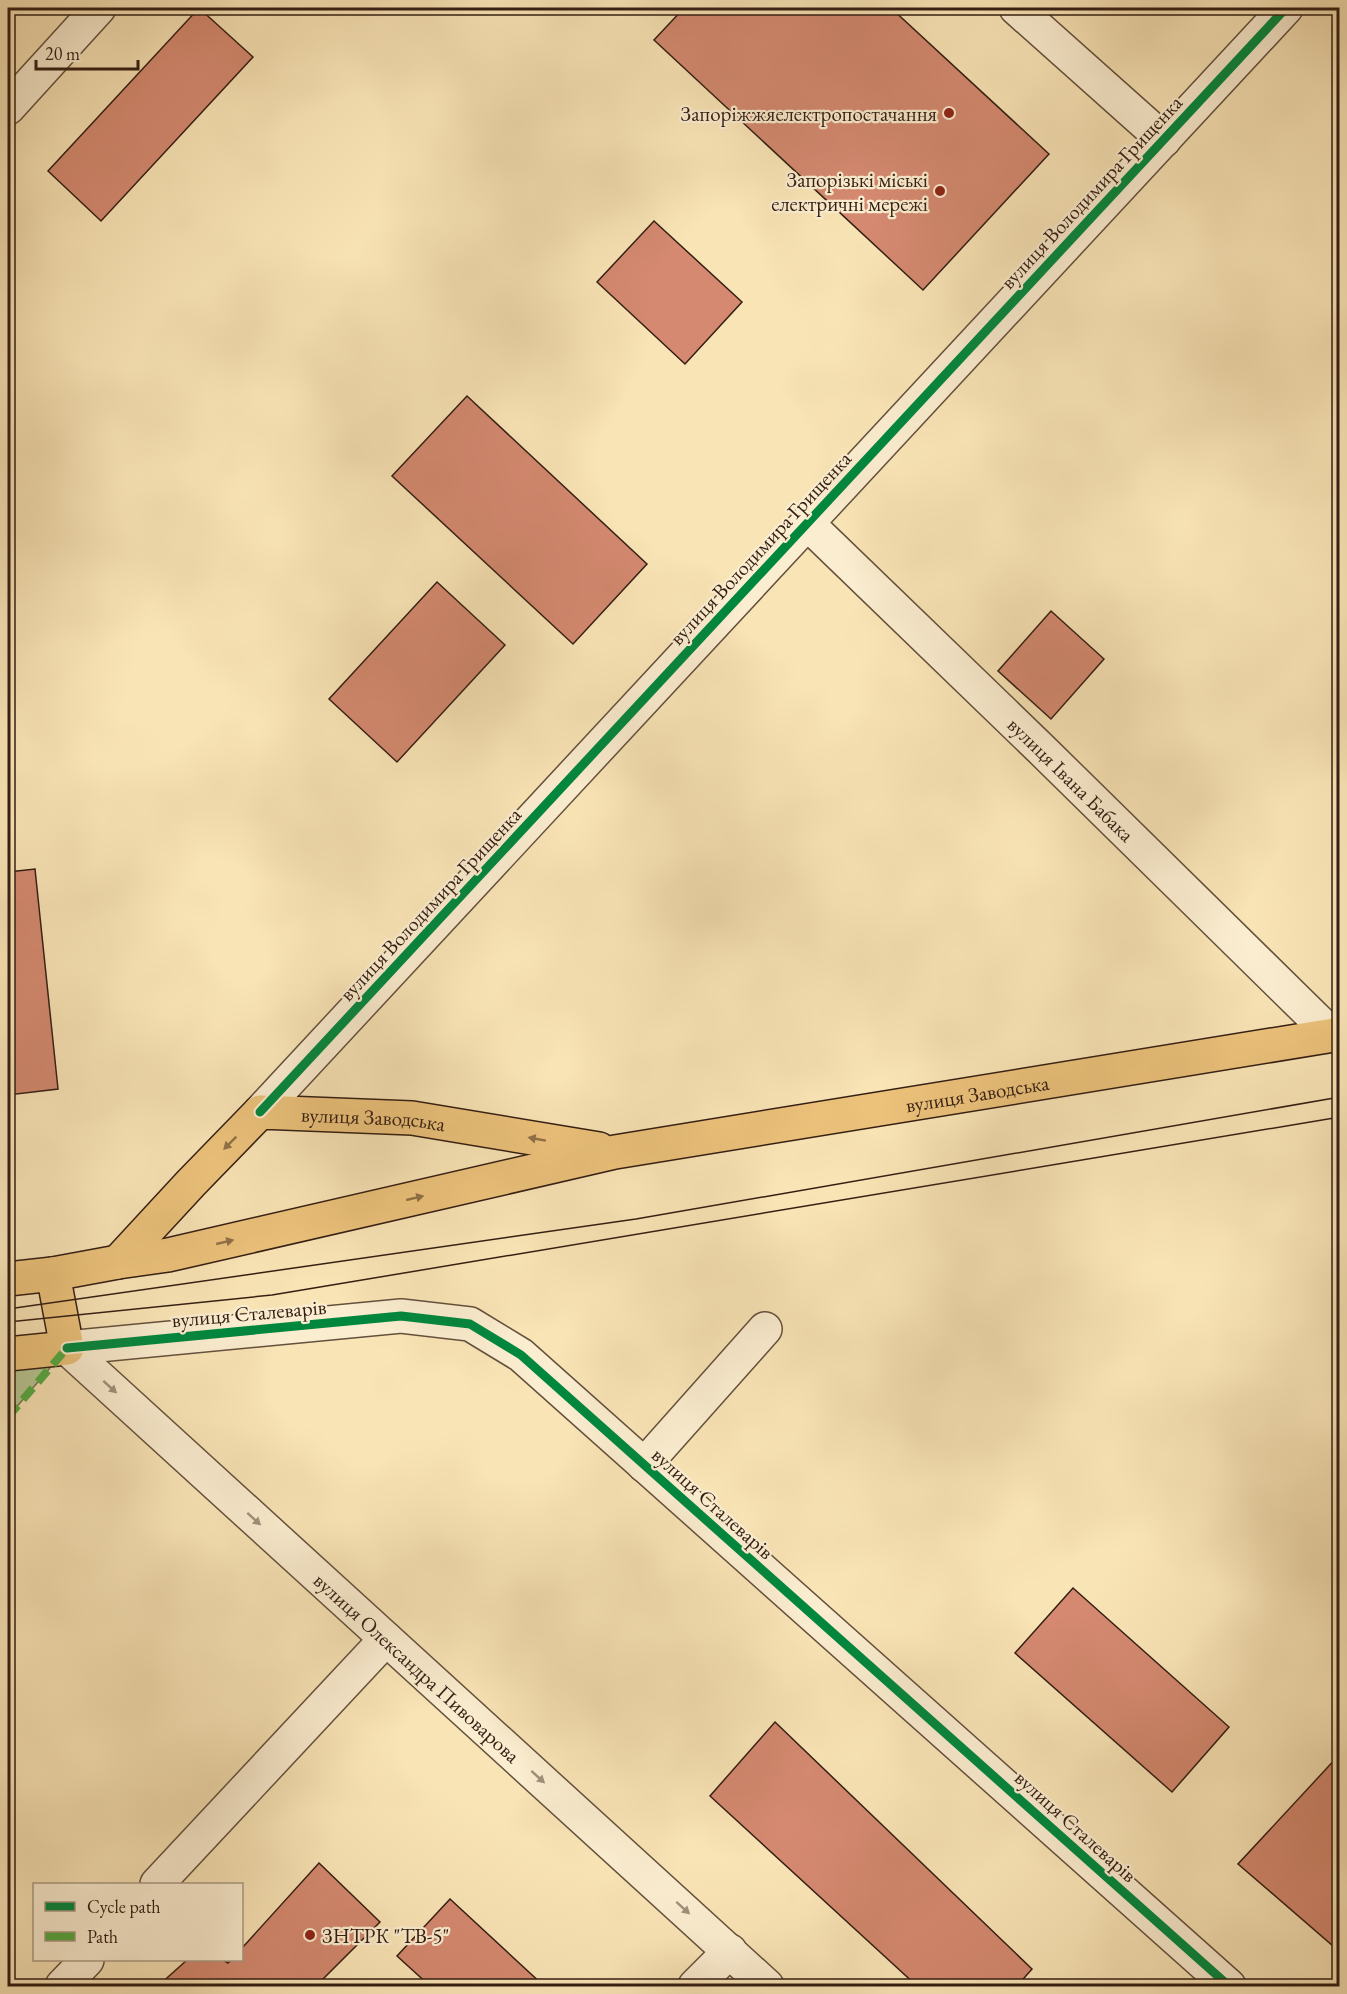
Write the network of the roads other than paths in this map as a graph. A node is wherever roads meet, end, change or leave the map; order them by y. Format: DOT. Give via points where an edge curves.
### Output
graph roads {
  1 [pos="99,8"];
  2 [pos="1016,8"];
  3 [pos="1286,8"];
  4 [pos="8,108"];
  5 [pos="1164,140"];
  6 [pos="807,524"];
  7 [pos="1336,1035"];
  8 [pos="260,1112"];
  9 [pos="615,1152"];
  10 [pos="118,1262"];
  11 [pos="53,1274"];
  12 [pos="8,1279"];
  13 [pos="765,1329"];
  14 [pos="67,1348"];
  15 [pos="8,1354"];
  16 [pos="644,1465"];
  17 [pos="386,1639"];
  18 [pos="158,1883"];
  19 [pos="730,1951"];
  20 [pos="85,1961"];
  21 [pos="62,1986"];
  22 [pos="695,1986"];
  23 [pos="767,1986"];
  24 [pos="1229,1986"];
  1 -- 4 [label="street"];
  2 -- 5 [label="street"];
  3 -- 5 [label="street, вулиця Володимира Грищенка"];
  5 -- 6 [label="street, вулиця Володимира Грищенка"];
  6 -- 7 [label="street, вулиця Івана Бабака"];
  6 -- 8 [label="street, вулиця Володимира Грищенка"];
  7 -- 9 [label="main road, вулиця Заводська"];
  9 -- 8 [label="main road, вулиця Заводська, one-way" via="412,1118"];
  8 -- 10 [label="main road, one-way"];
  10 -- 9 [label="main road, вулиця Заводська, one-way" via="168,1255"];
  10 -- 11 [label="main road, вулиця Заводська"];
  11 -- 12 [label="main road, вулиця Заводська"];
  11 -- 14 [label="main road"];
  13 -- 16 [label="street"];
  14 -- 15 [label="main road"];
  14 -- 16 [label="street, вулиця Сталеварів" via="401,1316 470,1324 521,1355"];
  14 -- 17 [label="street, вулиця Олександра Пивоварова, one-way"];
  16 -- 24 [label="street, вулиця Сталеварів"];
  17 -- 18 [label="street"];
  17 -- 19 [label="street, вулиця Олександра Пивоварова, one-way"];
  19 -- 22 [label="street"];
  19 -- 23 [label="street, вулиця Олександра Пивоварова"];
  20 -- 21 [label="street"];
}
